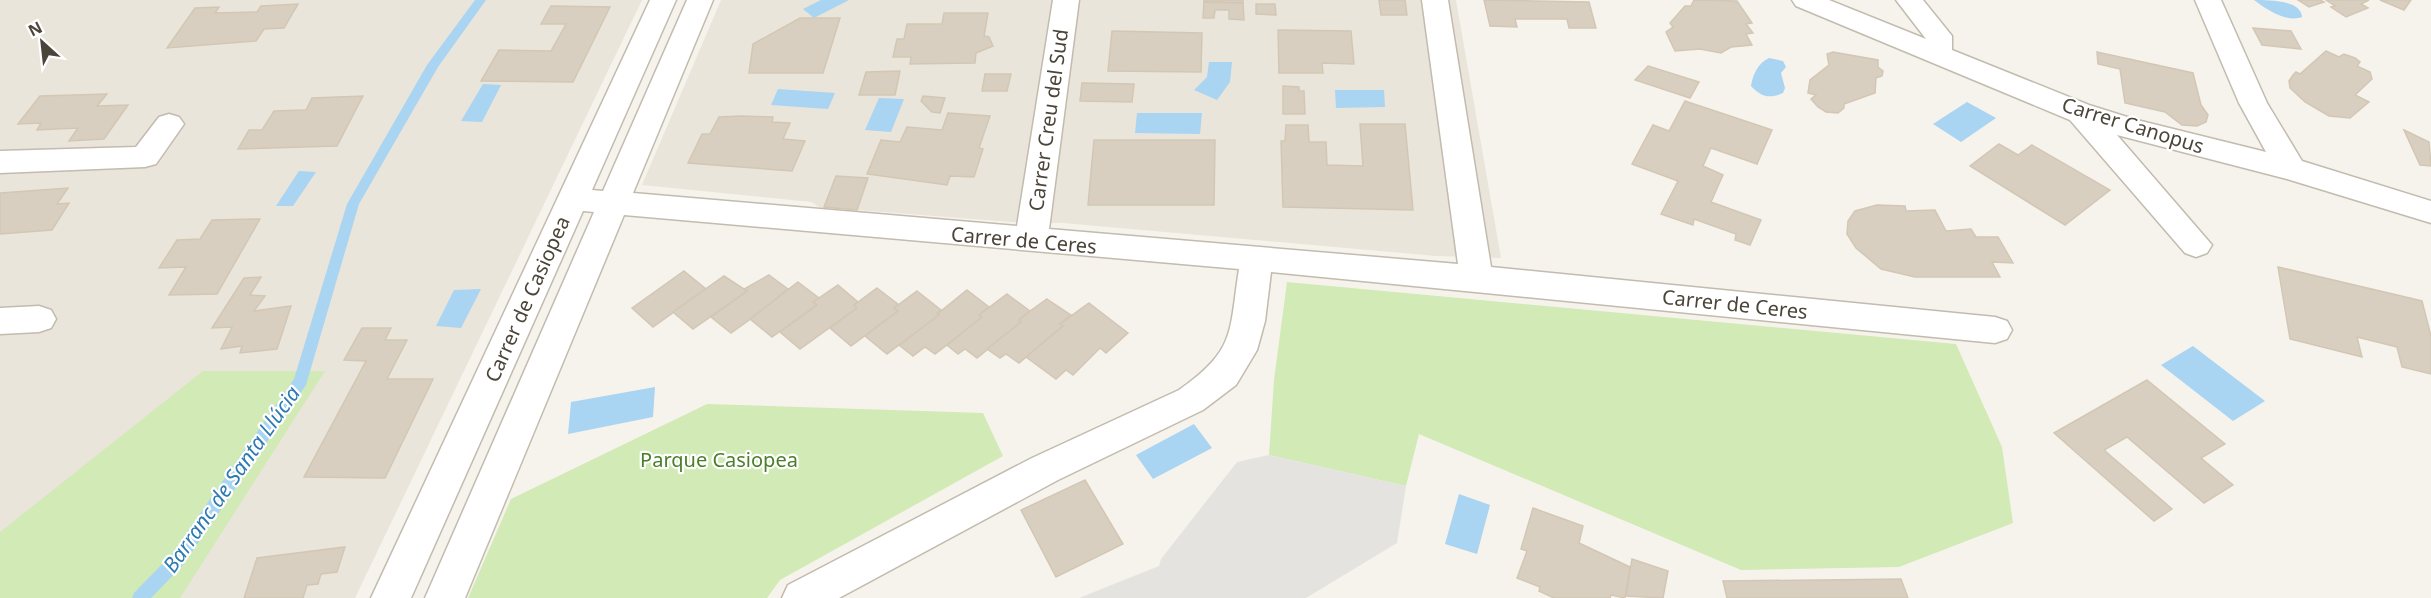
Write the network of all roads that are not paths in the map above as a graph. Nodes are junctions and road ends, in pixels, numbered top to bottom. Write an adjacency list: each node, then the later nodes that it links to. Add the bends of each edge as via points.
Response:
1 (663, 0): 13 (street, Carrer de Casiopea)
2 (700, 0): 14 (street, Carrer de Casiopea)
3 (1066, 0): 16 (street, Carrer Creu del Sud)
4 (1435, 0): 19 (street)
5 (1805, 0): 8 (street, Carrer Canopus)
6 (1908, 0): 8 (street, via 1938,36)
7 (2208, 0): 12 (street, via 2243,83)
8 (1938, 53): 9 (street, Carrer Canopus)
9 (2079, 112): 12 (street, Carrer Canopus); 17 (street)
10 (169, 124): 11 (street, via 144,157)
11 (0, 162)
12 (2290, 169): 15 (street, Carrer Canopus)
13 (572, 199): 14 (street, Carrer de Ceres); 23 (street, Carrer de Casiopea)
14 (612, 203): 16 (street, Carrer de Ceres); 24 (street, Carrer de Casiopea)
15 (2431, 212)
16 (1031, 241): 18 (street, Carrer de Ceres)
17 (2196, 245)
18 (1256, 261): 19 (street, Carrer de Ceres); 25 (street, via 1240,350 1224,375 1205,390 1045,469)
19 (1476, 278): 22 (street, Carrer de Ceres)
20 (39, 319): 21 (street)
21 (0, 321)
22 (1995, 330)
23 (391, 598)
24 (445, 598)
25 (802, 598)

